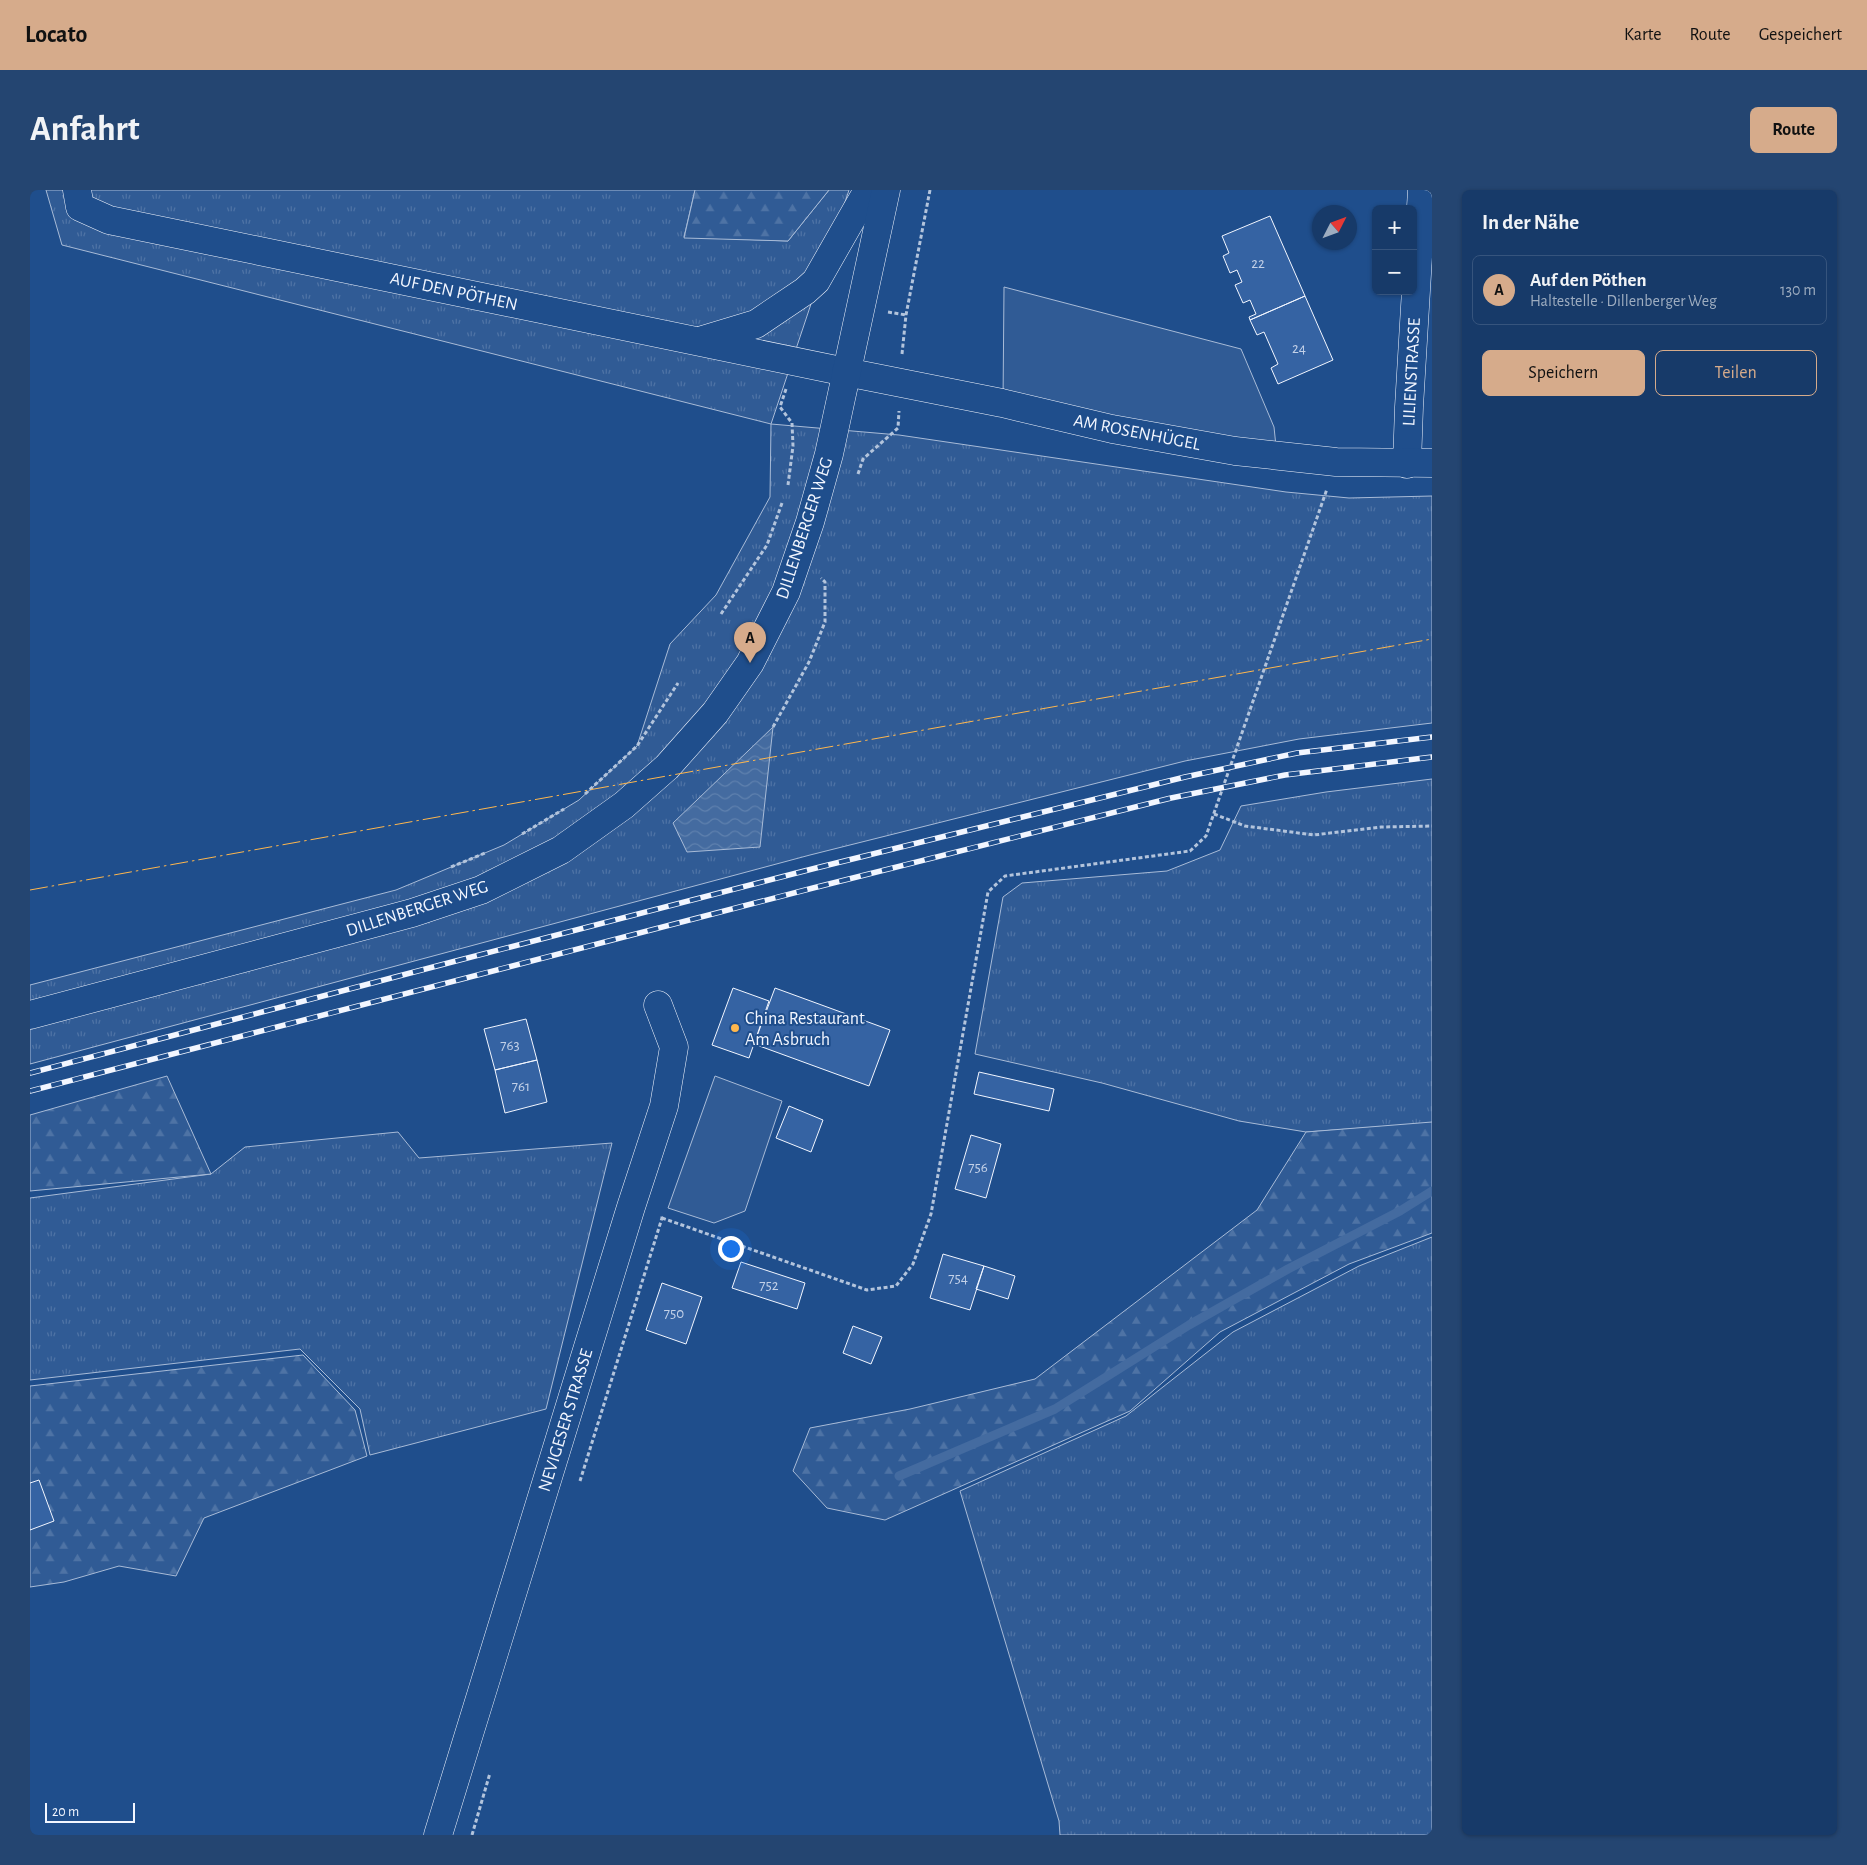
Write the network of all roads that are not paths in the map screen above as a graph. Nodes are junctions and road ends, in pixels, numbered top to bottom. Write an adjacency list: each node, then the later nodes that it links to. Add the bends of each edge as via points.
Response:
1 (77, 190): 5 (street, AUF DEN PÖTHEN, via 80,207 110,220)
2 (868, 190): 5 (street, via 816,281 805,291 756,324)
3 (886, 190): 6 (street, DILLENBERGER WEG)
4 (1422, 190): 7 (street, LILIENSTRASSE, via 1408,408)
5 (699, 341): 6 (street, AUF DEN PÖTHEN)
6 (846, 372): 7 (street, AM ROSENHÜGEL, via 1112,429 1235,450 1336,462); 9 (street, DILLENBERGER WEG, via 829,454 810,522 786,592 750,663 715,713 668,767 624,805 561,850 481,890 412,913)
7 (1420, 464)
8 (658, 1005): 10 (street, NEVIGESER STRASSE, via 674,1047 664,1106)
9 (30, 1015)
10 (438, 1835)

